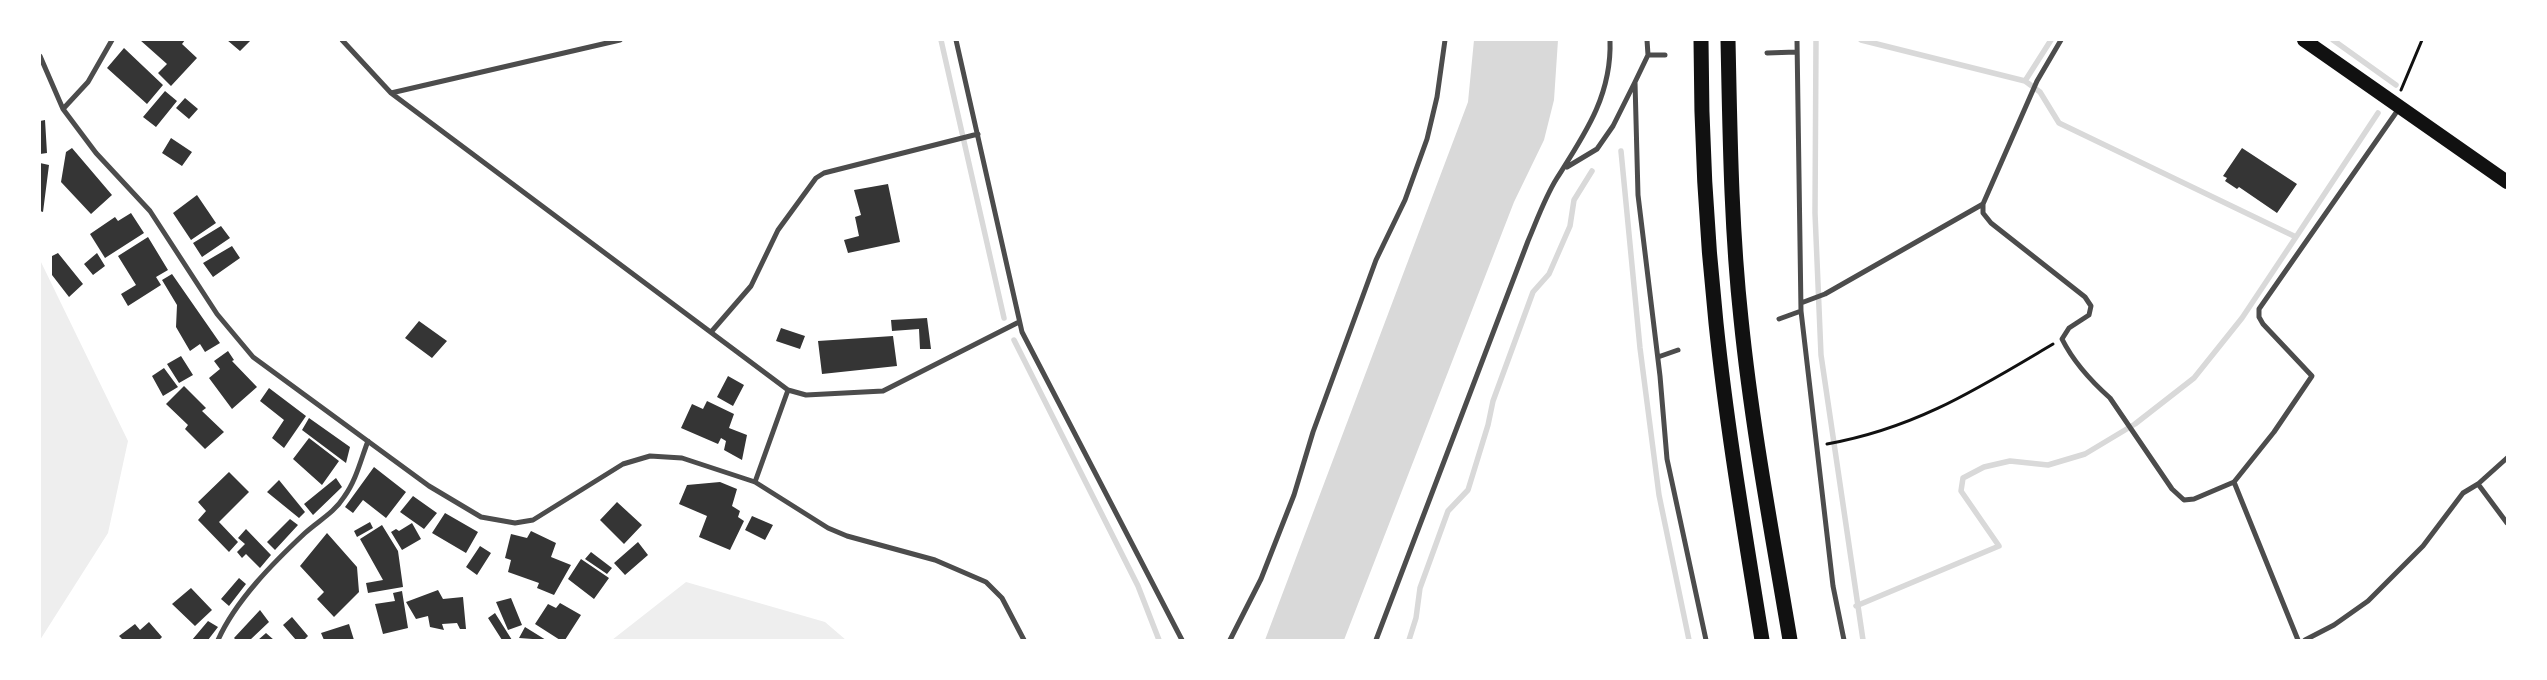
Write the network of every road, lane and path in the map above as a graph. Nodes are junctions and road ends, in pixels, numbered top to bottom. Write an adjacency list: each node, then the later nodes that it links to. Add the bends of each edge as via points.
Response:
1 (112, 40): 22 (street, via 88,82)
2 (342, 40): 20 (street)
3 (620, 40): 20 (street)
4 (956, 40): 23 (street)
5 (1445, 40): 46 (street, via 1428,139 1405,200 1376,260 1261,579)
6 (1610, 40): 24 (street, via 1611,52 1602,96 1590,128)
7 (1647, 40): 16 (street)
8 (1701, 40): 49 (highway, via 1706,200 1716,322 1733,460)
9 (1728, 40): 50 (highway, via 1732,199 1741,319 1759,456)
10 (1797, 40): 14 (street)
11 (2061, 40): 26 (street, via 2037,81)
12 (2304, 40): 21 (highway)
13 (2422, 40): 21 (path)
14 (1796, 52): 15 (street); 27 (street)
15 (1768, 53)
16 (1648, 55): 17 (street); 19 (street)
17 (1665, 55)
18 (40, 56): 22 (street)
19 (1635, 82): 24 (street, via 1613,126 1597,149); 34 (street, via 1638,195)
20 (391, 93): 31 (street)
21 (2397, 105): 25 (highway); 40 (street, via 2259,310 2263,324 2312,376 2274,432)
22 (62, 109): 36 (street, via 150,211 217,314 253,357)
23 (978, 134): 30 (street); 31 (street, via 824,173 816,178 778,230 751,286)
24 (1564, 168): 47 (street, via 1528,241)
25 (2507, 182)
26 (1983, 204): 27 (street, via 1825,294); 32 (street, via 1983,213 1991,224 2085,297 2092,306 2089,315 2069,328)
27 (1801, 303): 28 (street)
28 (1801, 311): 29 (street); 51 (street, via 1832,577)
29 (1779, 319)
30 (1019, 322): 35 (street, via 883,391 806,395); 45 (street)
31 (712, 331): 35 (street)
32 (2062, 339): 37 (path, via 1954,402 1912,421); 40 (street, via 2098,388 2110,398 2172,489 2184,500)
33 (1678, 350): 34 (street)
34 (1658, 357): 48 (street, via 1667,459)
35 (788, 390): 39 (street)
36 (368, 441): 39 (street, via 429,486 481,517 515,523 533,520 607,472 650,456 682,458); 43 (street, via 344,498 333,512 306,532 259,582 234,612)
37 (1828, 444)
38 (2507, 458): 41 (street)
39 (755, 482): 44 (street, via 828,528 935,560 986,582 1002,598)
40 (2234, 482): 52 (street)
41 (2478, 484): 42 (street); 53 (street, via 2463,493 2423,546 2368,601 2334,625)
42 (2507, 524)
43 (218, 640)
44 (1024, 640)
45 (1182, 640)
46 (1230, 640)
47 (1376, 640)
48 (1706, 640)
49 (1762, 640)
50 (1790, 640)
51 (1844, 640)
52 (2298, 640)
53 (2305, 640)

